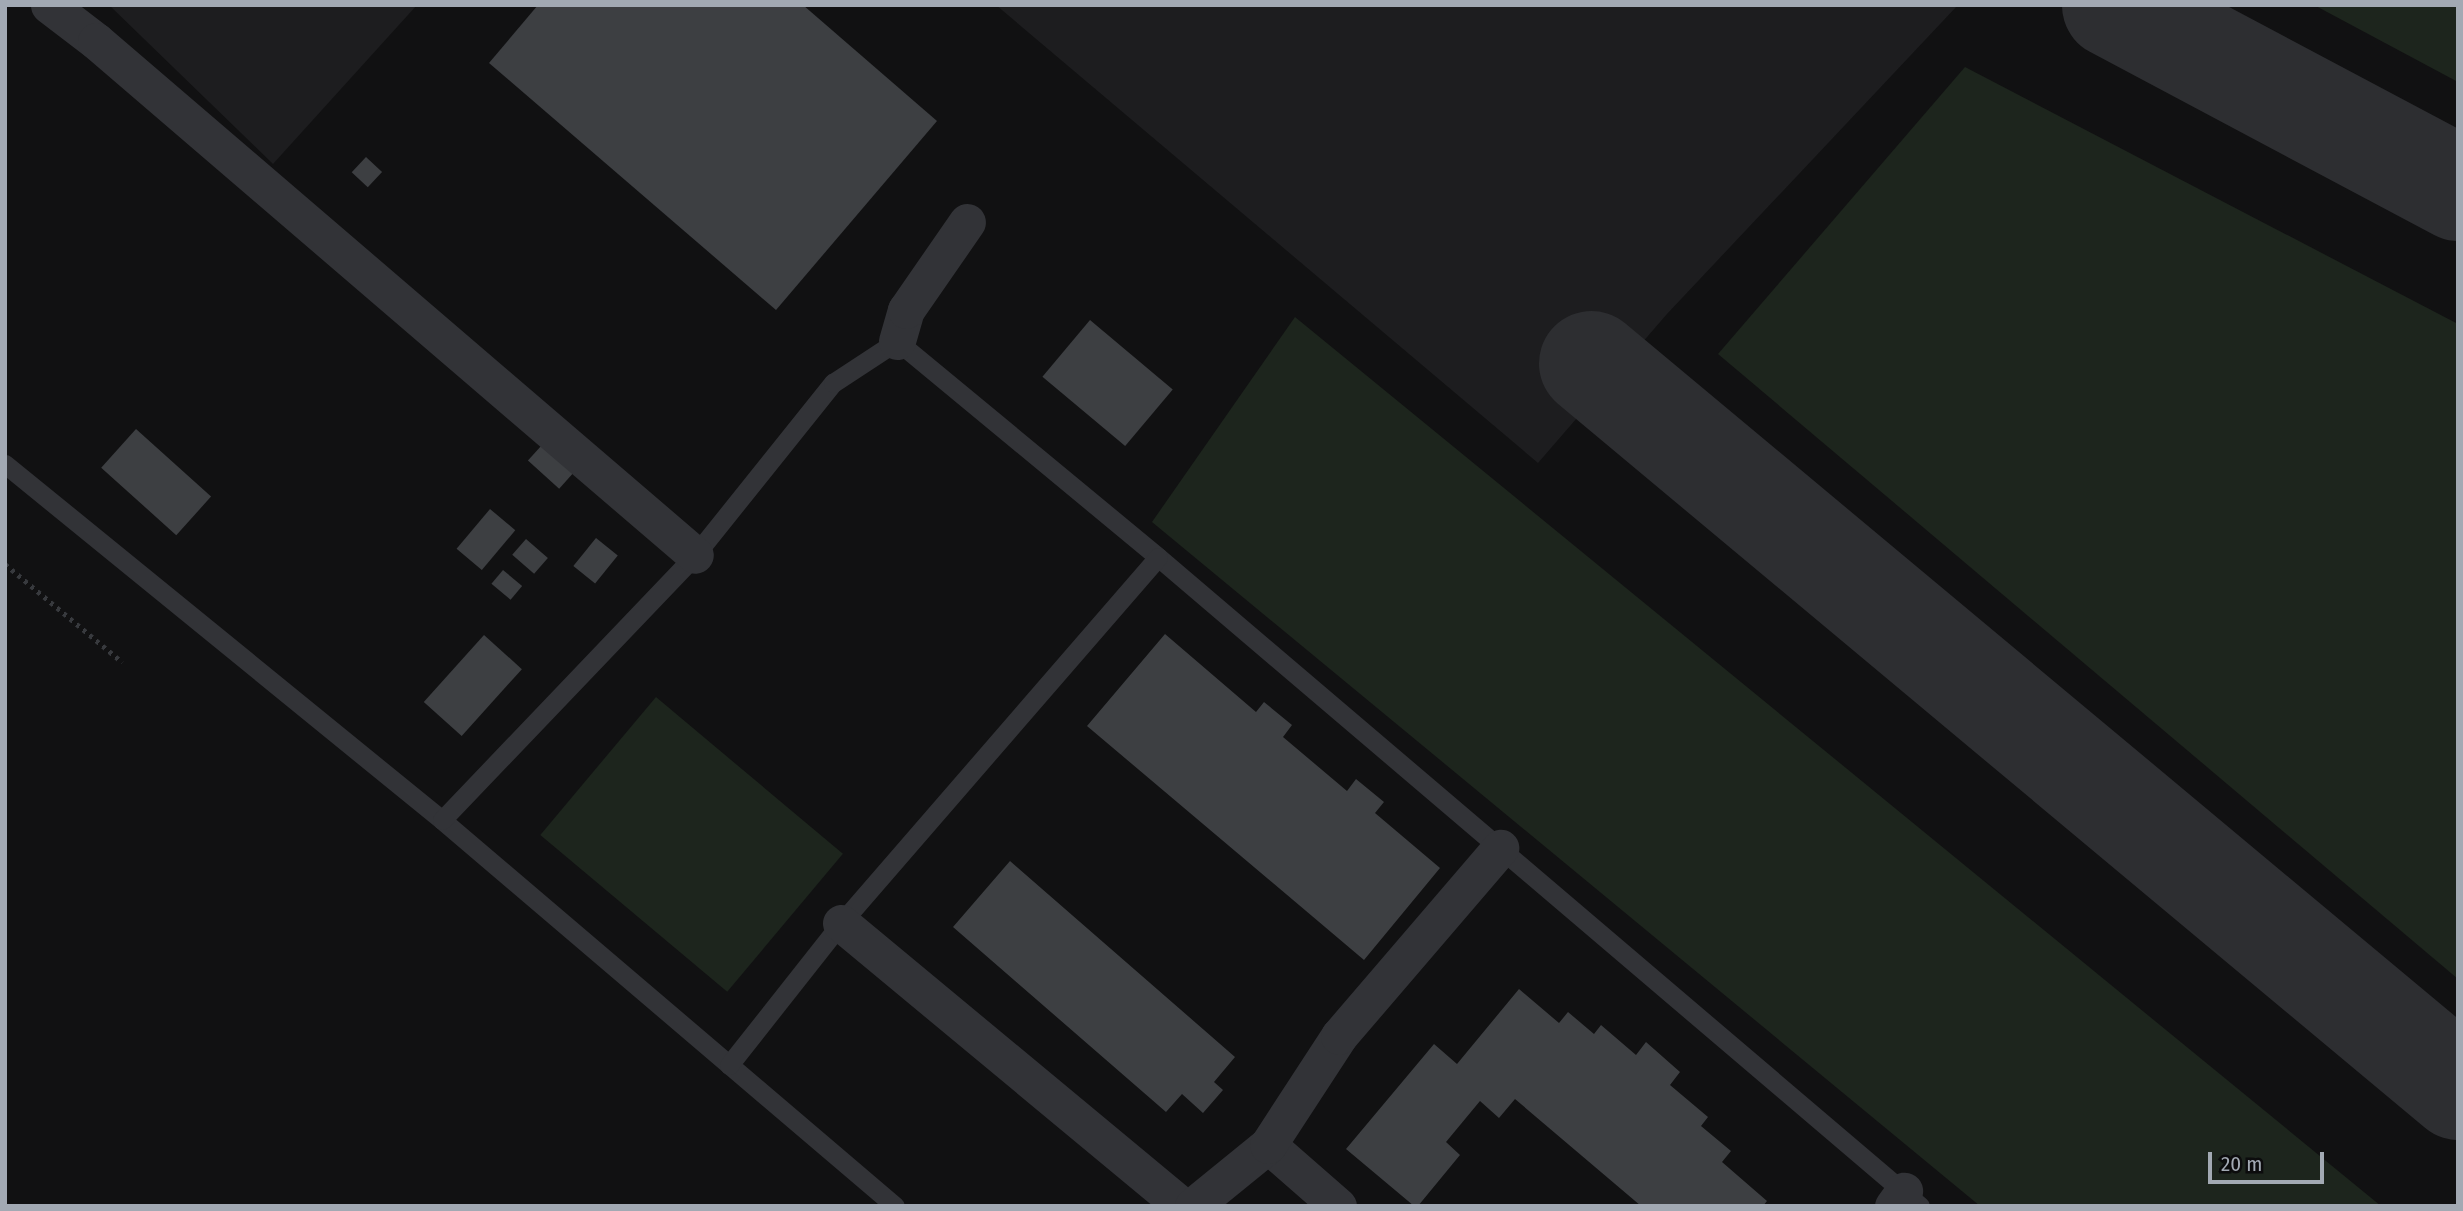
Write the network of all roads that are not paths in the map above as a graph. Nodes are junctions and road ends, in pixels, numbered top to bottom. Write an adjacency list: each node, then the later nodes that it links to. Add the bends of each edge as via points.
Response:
1 (49, 5): 5 (street)
2 (967, 222): 3 (street, via 906,310)
3 (898, 341): 5 (lane, via 833,383); 6 (lane)
4 (5, 464): 7 (lane)
5 (695, 555): 7 (lane)
6 (1158, 557): 8 (lane); 9 (lane)
7 (442, 820): 10 (lane)
8 (1500, 848): 11 (street, via 1339,1036); 12 (lane)
9 (841, 923): 10 (lane); 14 (street)
10 (729, 1065): 13 (lane)
11 (1268, 1145): 15 (street); 16 (street)
12 (1906, 1201)
13 (895, 1206)
14 (1182, 1206)
15 (1193, 1206)
16 (1338, 1206)

